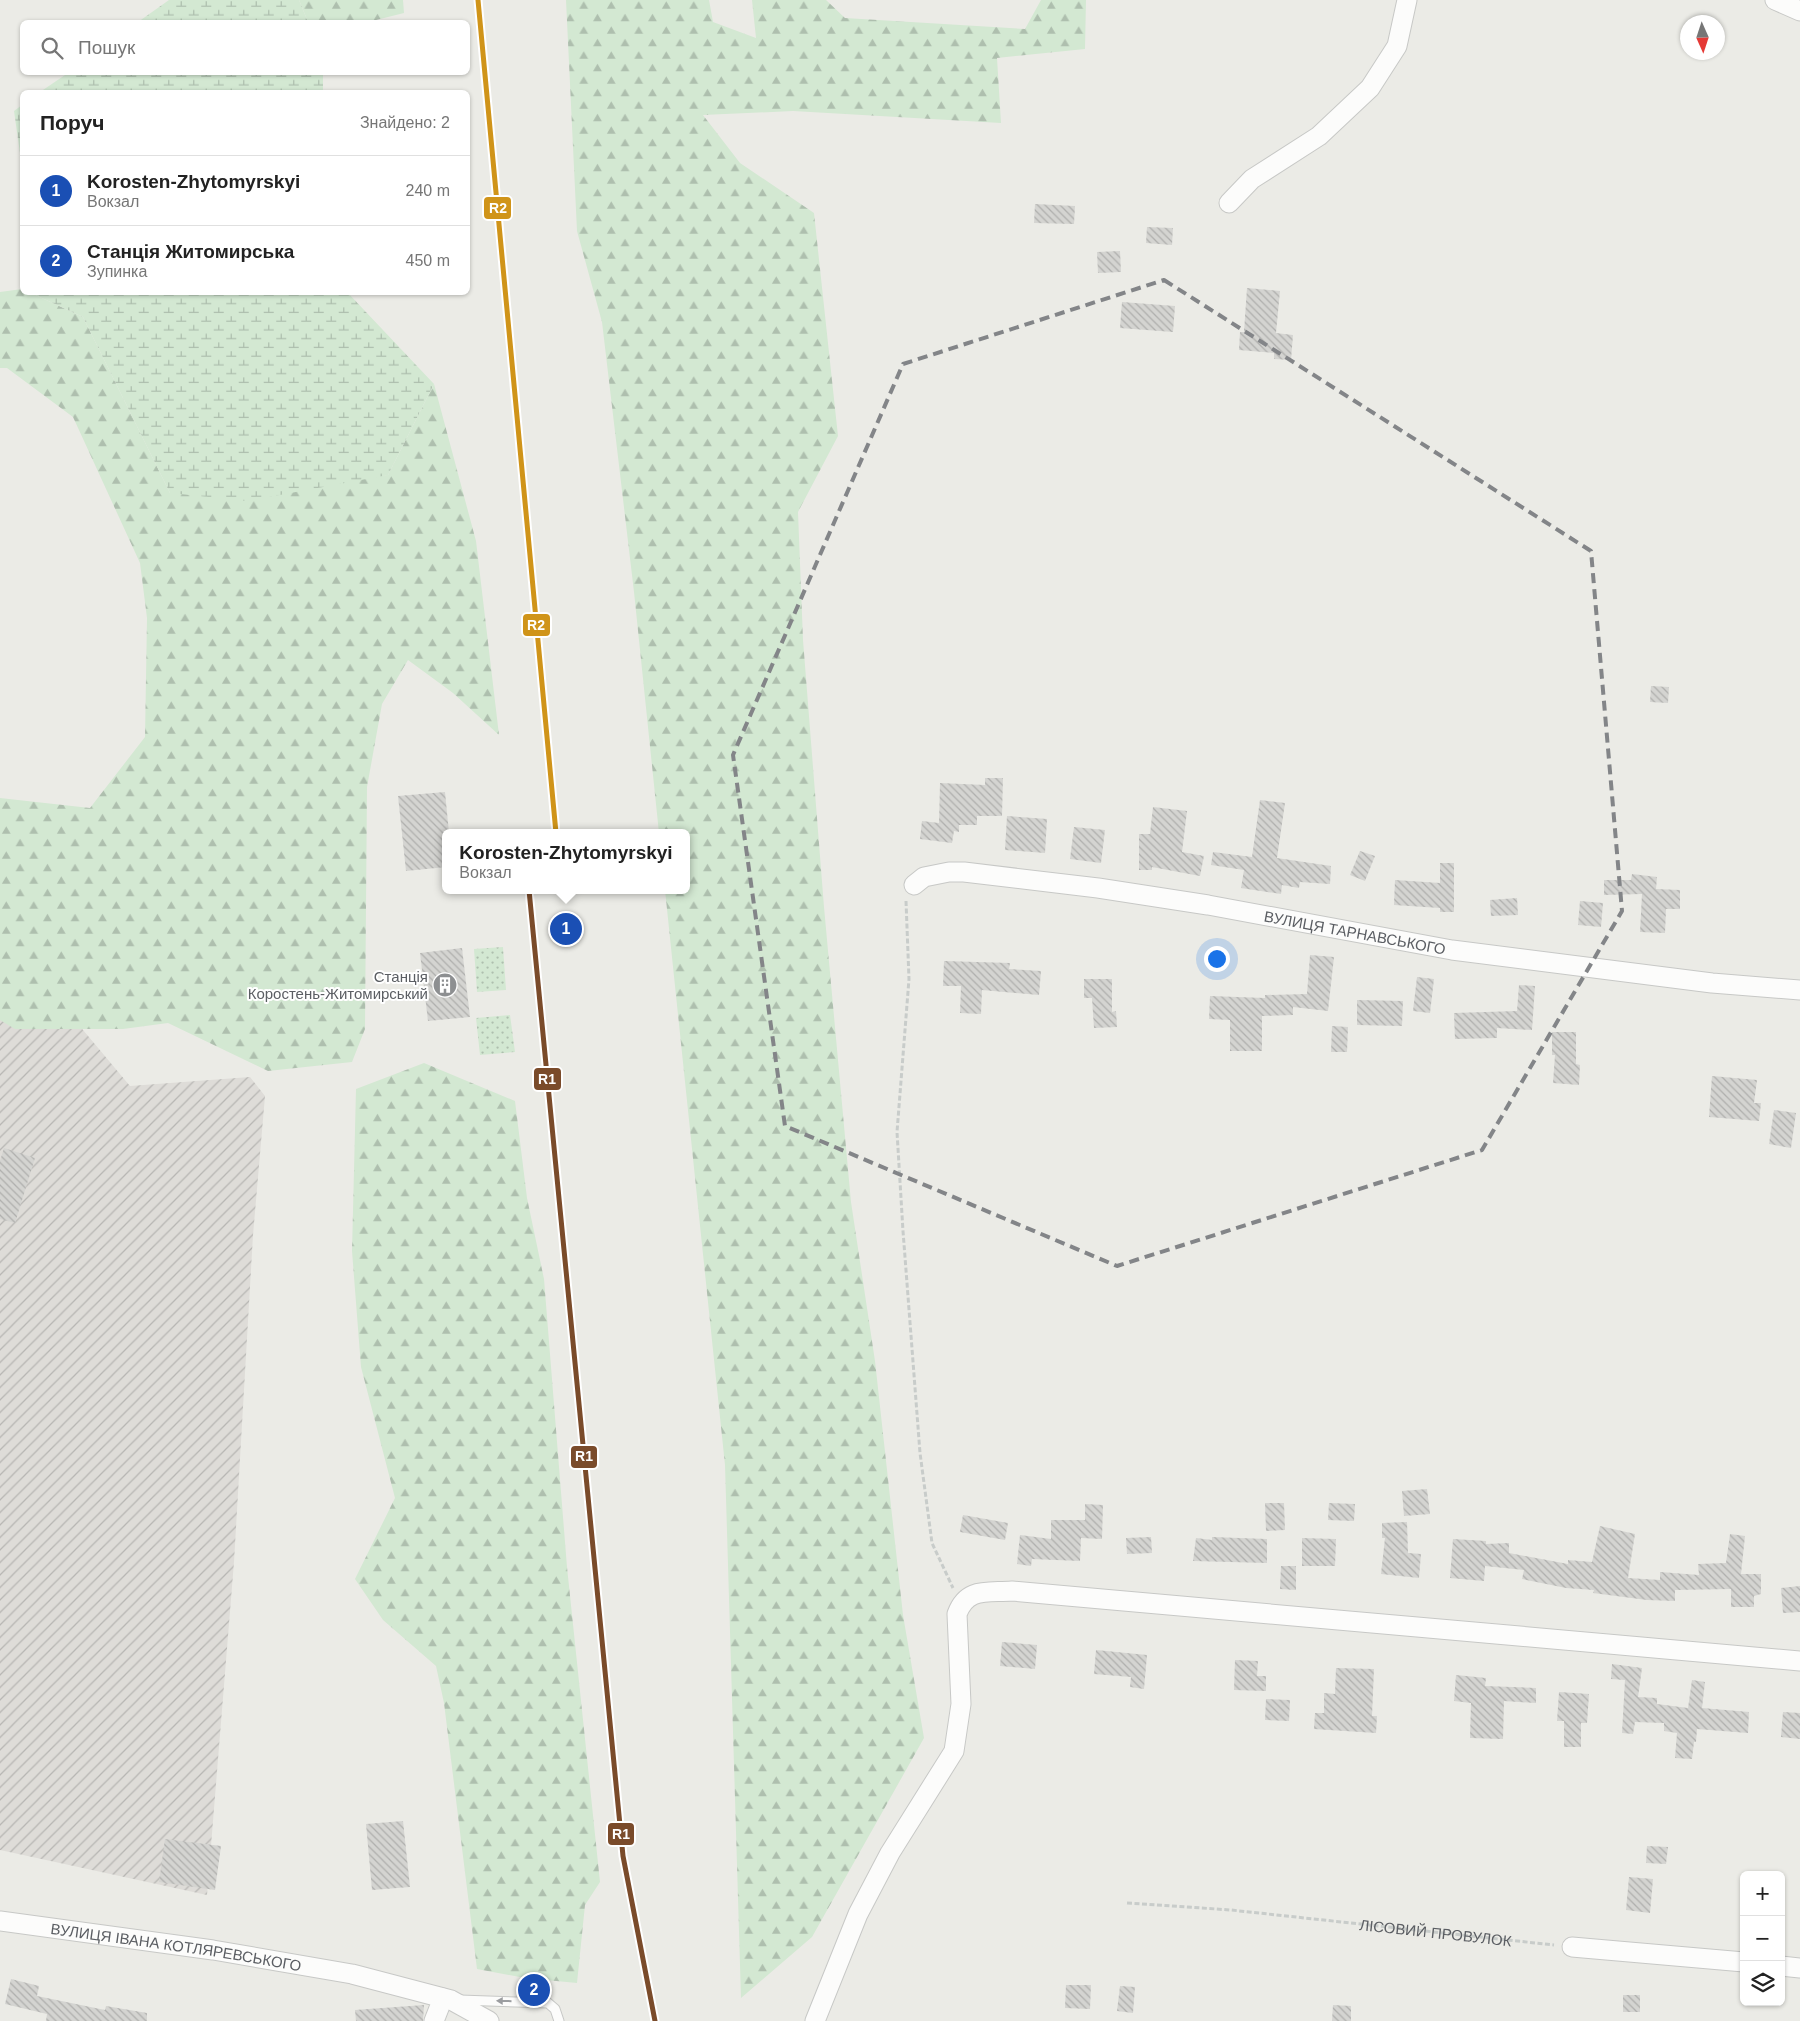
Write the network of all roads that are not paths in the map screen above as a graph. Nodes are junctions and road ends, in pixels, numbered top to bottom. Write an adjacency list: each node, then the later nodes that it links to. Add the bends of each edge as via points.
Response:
1 (1407, 0): 4 (street, via 1397,46 1370,88 1319,136 1252,179)
2 (1775, 0): 3 (street)
3 (1800, 11)
4 (1229, 203)
5 (914, 885): 6 (street, ВУЛИЦЯ ТАРНАВСЬКОГО, via 924,876 964,872 1199,904 1452,950 1712,983)
6 (1800, 990)
7 (1800, 1661): 17 (street, via 1012,1591 971,1594 961,1603 957,1614 961,1704 954,1750 867,1896)
8 (0, 1920): 13 (street, ВУЛИЦЯ ІВАНА КОТЛЯРЕВСЬКОГО, via 213,1950 352,1974)
9 (1572, 1947): 10 (street)
10 (1740, 1962)
11 (1785, 1966): 12 (street)
12 (1800, 1968)
13 (447, 1999): 14 (street); 15 (street, ВУЛИЦЯ ІВАНА КОТЛЯРЕВСЬКОГО); 16 (lane, one-way to 13, via 555,2009 548,2003)
14 (434, 2021)
15 (489, 2021)
16 (559, 2021)
17 (815, 2021)

